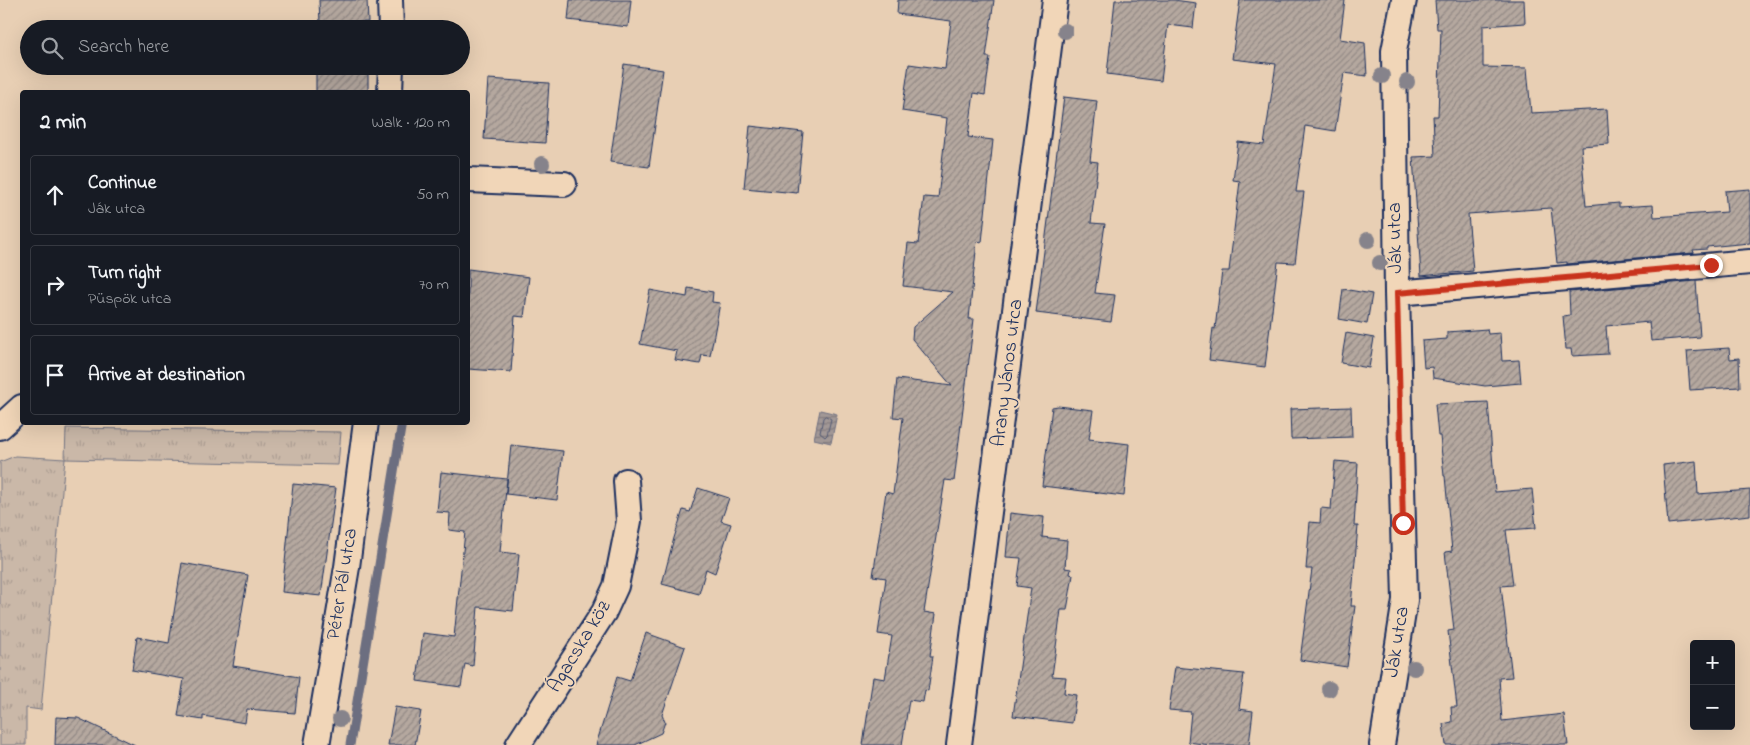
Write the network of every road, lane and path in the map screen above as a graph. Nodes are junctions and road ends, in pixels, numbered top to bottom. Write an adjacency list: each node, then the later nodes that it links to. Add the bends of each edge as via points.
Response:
1 (390, 0): 4 (street)
2 (1055, 0): 17 (street, Arany János utca)
3 (1404, 0): 10 (street, Ják utca, via 1394,51)
4 (391, 20)
5 (391, 75): 6 (street)
6 (390, 90)
7 (470, 180): 8 (street)
8 (564, 184)
9 (1750, 262): 10 (street)
10 (1397, 293): 18 (street, Ják utca, via 1405,600)
11 (20, 409): 13 (street)
12 (366, 425): 15 (street, Péter Pál utca, via 347,567)
13 (0, 427)
14 (626, 481): 16 (street, Ágacska köz, via 629,521 616,586 604,612)
15 (317, 745)
16 (518, 745)
17 (959, 745)
18 (1382, 745)

